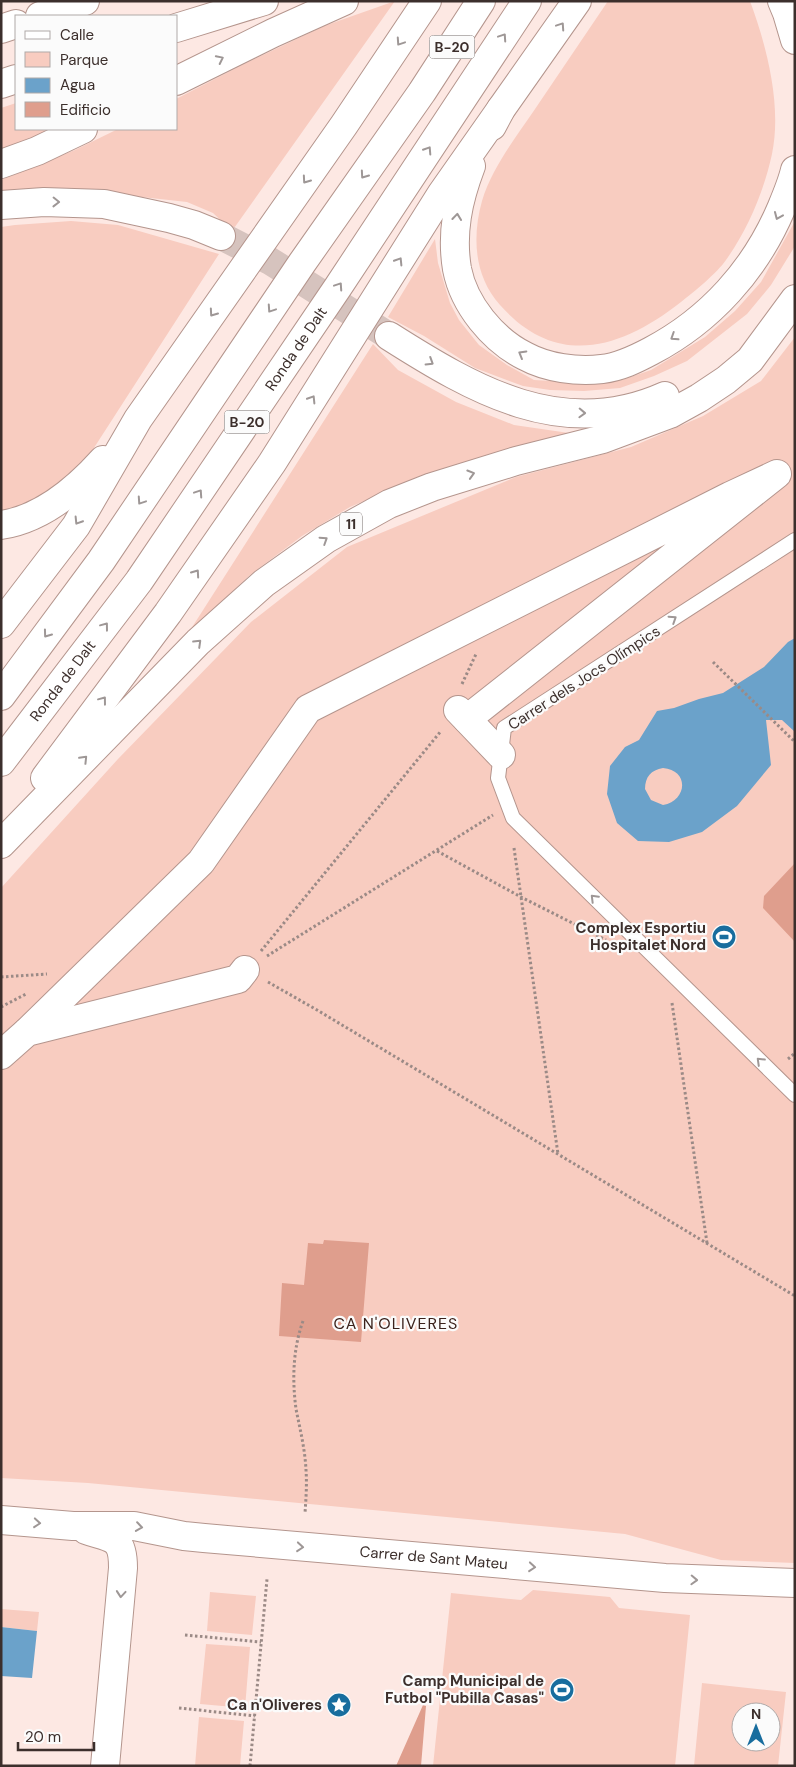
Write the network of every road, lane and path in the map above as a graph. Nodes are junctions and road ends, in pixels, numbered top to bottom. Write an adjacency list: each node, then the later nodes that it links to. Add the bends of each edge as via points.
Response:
1 (84, 1): 10 (main road)
2 (242, 1): 12 (main road)
3 (264, 1): 13 (main road)
4 (344, 1): 17 (main road, one-way to 4)
5 (427, 1): 28 (main road, one-way to 28)
6 (481, 1): 34 (main road, B-20, one-way to 34, via 101,560)
7 (527, 1): 38 (main road, Ronda de Dalt / B-20, one-way to 7, via 139,581)
8 (577, 1): 19 (main road, one-way to 8)
9 (782, 1): 15 (main road)
10 (43, 15)
11 (15, 24): 14 (main road)
12 (178, 26)
13 (178, 26)
14 (1, 29)
15 (795, 40)
16 (15, 79): 18 (main road)
17 (178, 80)
18 (1, 84)
19 (501, 109): 22 (main road, one-way to 19, via 775,222 754,260 728,293 695,322 658,347 619,366 583,370 546,364 525,356 489,328 466,295 458,271 454,241 460,196 474,160); 40 (main road, one-way to 19, via 168,613 266,470 442,193)
20 (81, 130): 21 (main road)
21 (1, 164)
22 (795, 170)
23 (3, 205): 24 (main road, one-way to 24, via 44,202 104,204 169,218)
24 (221, 236)
25 (795, 299): 26 (main road)
26 (773, 327): 27 (main road, one-way to 26, via 462,381 510,402 562,413 590,414 632,408 675,392 731,359); 41 (main road, 11, one-way to 26, via 198,642 264,583 326,538 389,504 432,487 602,438 670,414 713,389 750,360)
27 (389, 336)
28 (138, 419): 29 (main road, via 70,493 47,508 14,523); 32 (main road, one-way to 32, via 76,526)
29 (1, 525)
30 (795, 540): 37 (lane, Carrer dels Jocs Olímpics, one-way to 30, via 504,728)
31 (484, 620): 35 (path, via 488,630 452,705); 35 (main road, via 778,474); 51 (main road, via 308,709 201,862)
32 (1, 624)
33 (713, 662): 36 (path)
34 (1, 696)
35 (463, 714): 37 (main road); 45 (path)
36 (794, 741)
37 (501, 756): 39 (lane, Carrer dels Jocs Olímpics, via 498,778)
38 (1, 762)
39 (508, 806): 42 (path); 43 (path); 46 (lane, Carrer dels Jocs Olímpics, one-way to 39, via 513,818)
40 (1, 838)
41 (1, 844)
42 (437, 850): 43 (path); 45 (path)
43 (521, 897): 44 (path); 54 (path)
44 (607, 940)
45 (245, 970): 51 (main road, via 238,979); 54 (path)
46 (667, 970): 53 (lane, Carrer dels Jocs Olímpics, one-way to 46); 55 (path)
47 (55, 974): 48 (path)
48 (1, 977)
49 (33, 990): 50 (path)
50 (1, 1007)
51 (27, 1032): 52 (main road)
52 (1, 1055)
53 (795, 1095)
54 (558, 1154): 55 (path)
55 (707, 1243): 56 (path)
56 (795, 1296)
57 (303, 1321): 58 (path, via 296,1341 294,1371 306,1470)
58 (305, 1513)
59 (1, 1520): 60 (main road, Carrer de Sant Mateu, one-way to 60)
60 (73, 1526): 62 (main road, Carrer de Sant Mateu, one-way to 62, via 134,1526 214,1539 665,1578); 67 (main road, Carrer de Sant Mateu, one-way to 67, via 112,1538 123,1552)
61 (267, 1579): 64 (path)
62 (795, 1583)
63 (185, 1635): 64 (path)
64 (261, 1642): 66 (path)
65 (179, 1708): 66 (path)
66 (255, 1716): 68 (path)
67 (105, 1766)
68 (250, 1766)

